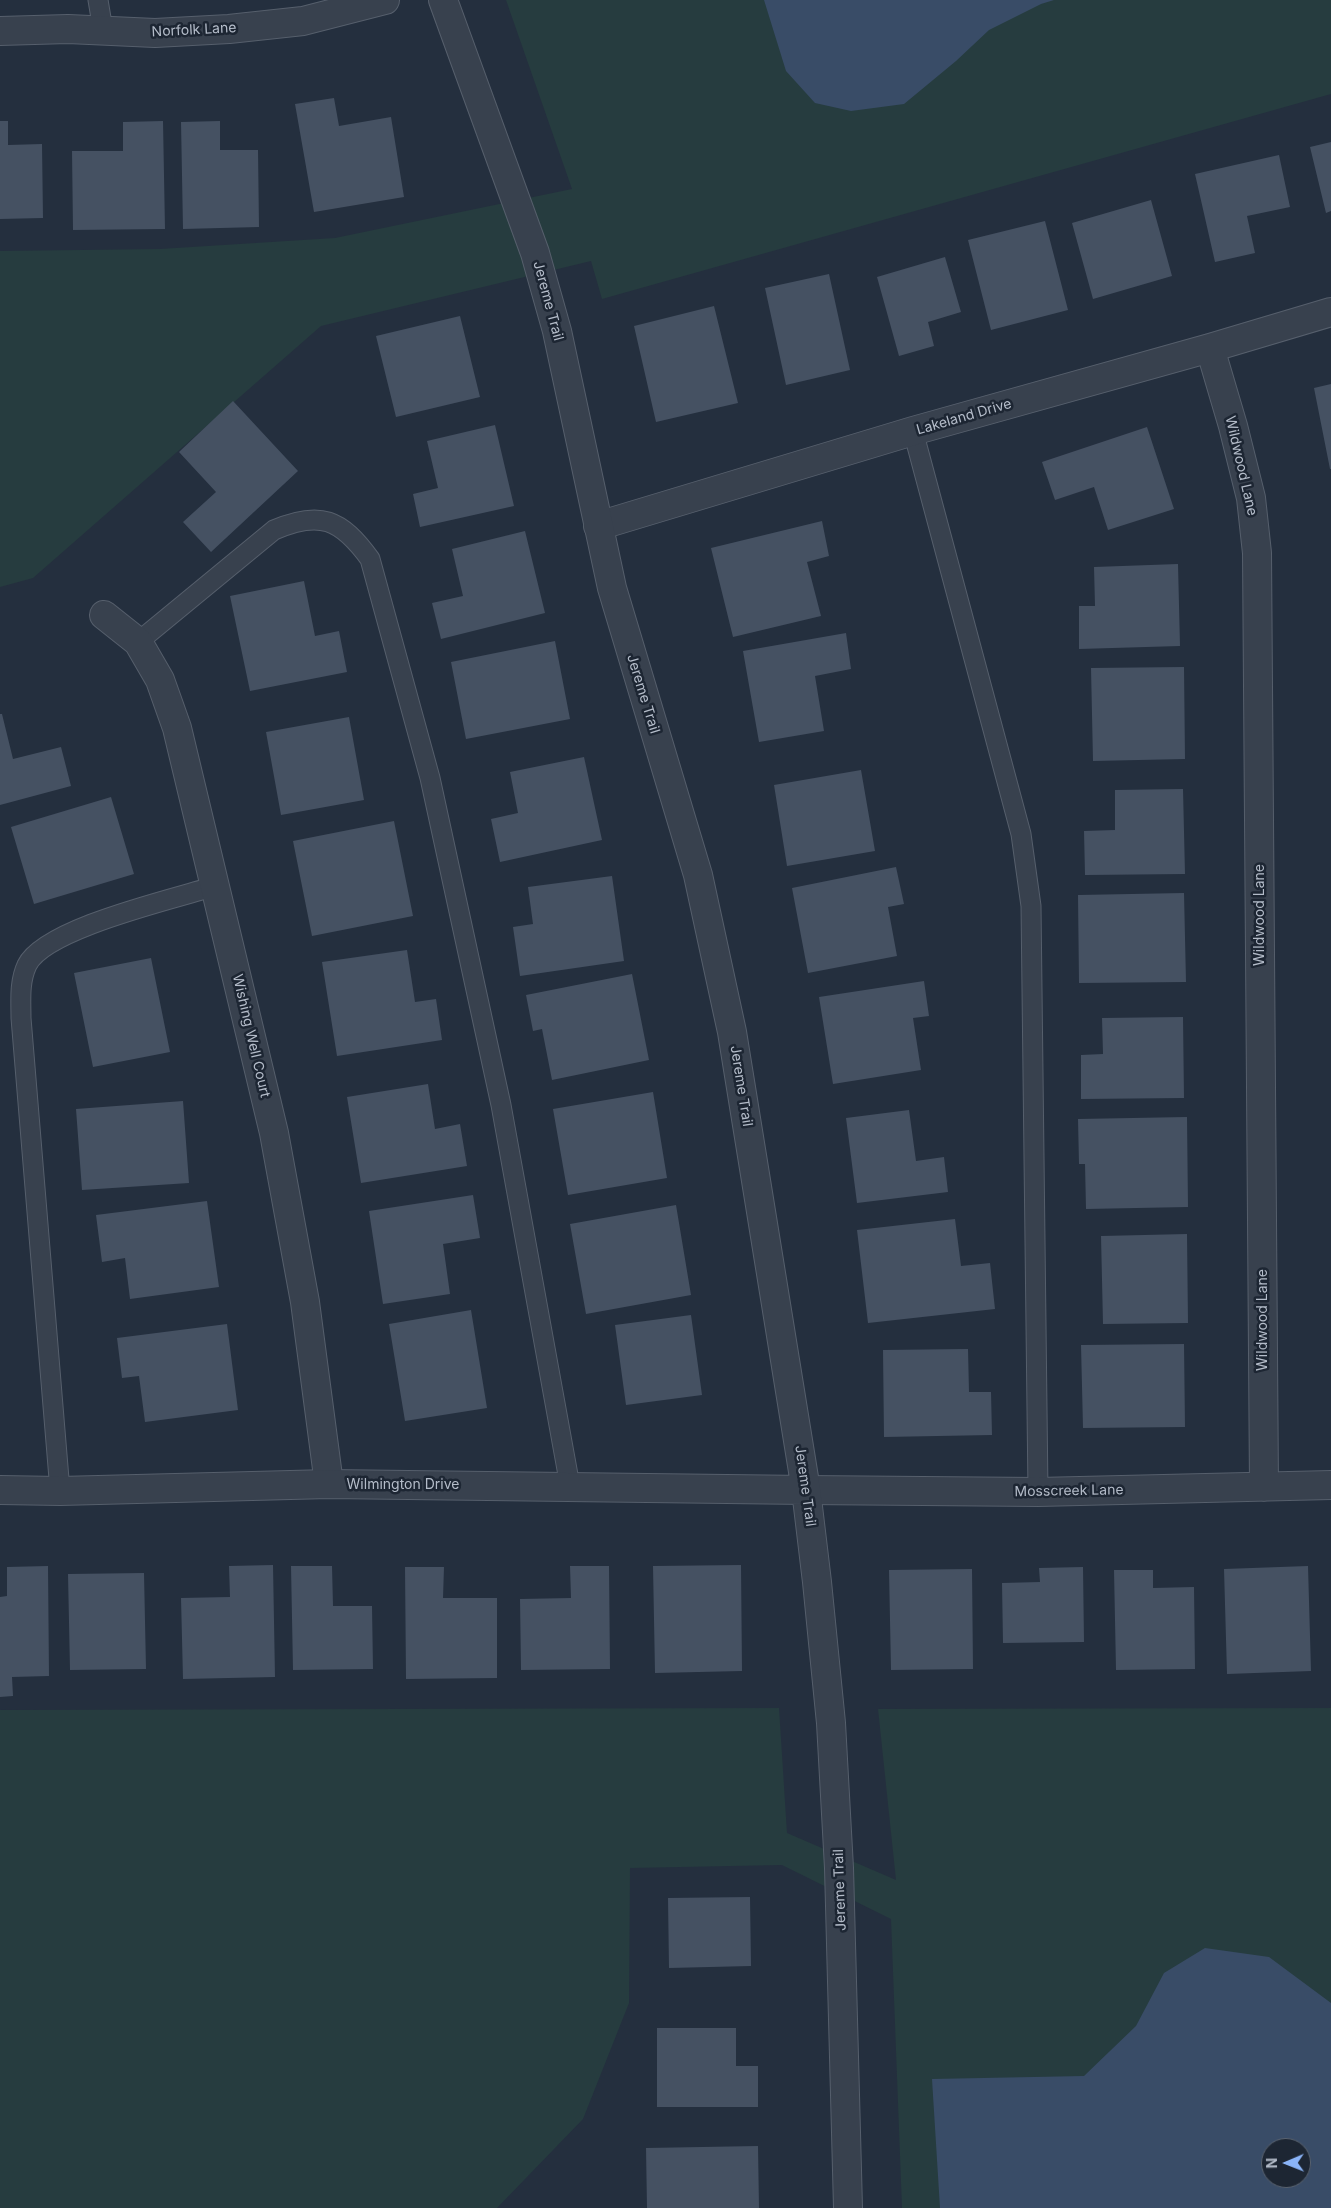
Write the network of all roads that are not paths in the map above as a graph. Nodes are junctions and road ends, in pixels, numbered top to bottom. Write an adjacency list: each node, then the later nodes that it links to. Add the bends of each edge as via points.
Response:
1 (98, 0): 4 (lane)
2 (385, 0): 4 (street, Norfolk Lane, via 303,21 229,29 155,33)
3 (443, 0): 9 (street, Jereme Trail, via 535,253 557,331)
4 (103, 30): 5 (street, Norfolk Lane)
5 (0, 31)
6 (1331, 312): 7 (street, Lakeland Drive)
7 (1210, 348): 8 (street, Lakeland Drive); 16 (street, Wildwood Lane, via 1251,498 1257,553)
8 (913, 431): 9 (street, Lakeland Drive); 20 (lane, via 1021,834 1031,906)
9 (598, 526): 18 (street, Jereme Trail, via 612,588 698,875 728,1014)
10 (104, 615): 11 (street, Wishing Well Court)
11 (138, 642): 12 (street, Wishing Well Court, via 160,680 177,728); 15 (lane, via 274,530 288,524 308,520 342,527 370,559 430,778 501,1105)
12 (215, 886): 13 (street, Wishing Well Court, via 274,1133 305,1302); 19 (lane, via 76,929 43,947 27,964 21,988 21,1018)
13 (329, 1484): 15 (street, Wilmington Drive); 19 (street, Wilmington Drive)
14 (1331, 1485): 16 (street, Mosscreek Lane)
15 (570, 1486): 18 (street, Wilmington Drive)
16 (1264, 1487): 20 (street, Mosscreek Lane)
17 (0, 1490): 19 (street, Wilmington Drive)
18 (806, 1490): 20 (street, Mosscreek Lane); 21 (street, Jereme Trail, via 834,1781 842,1945)
19 (60, 1491)
20 (1038, 1492)
21 (848, 2208)

